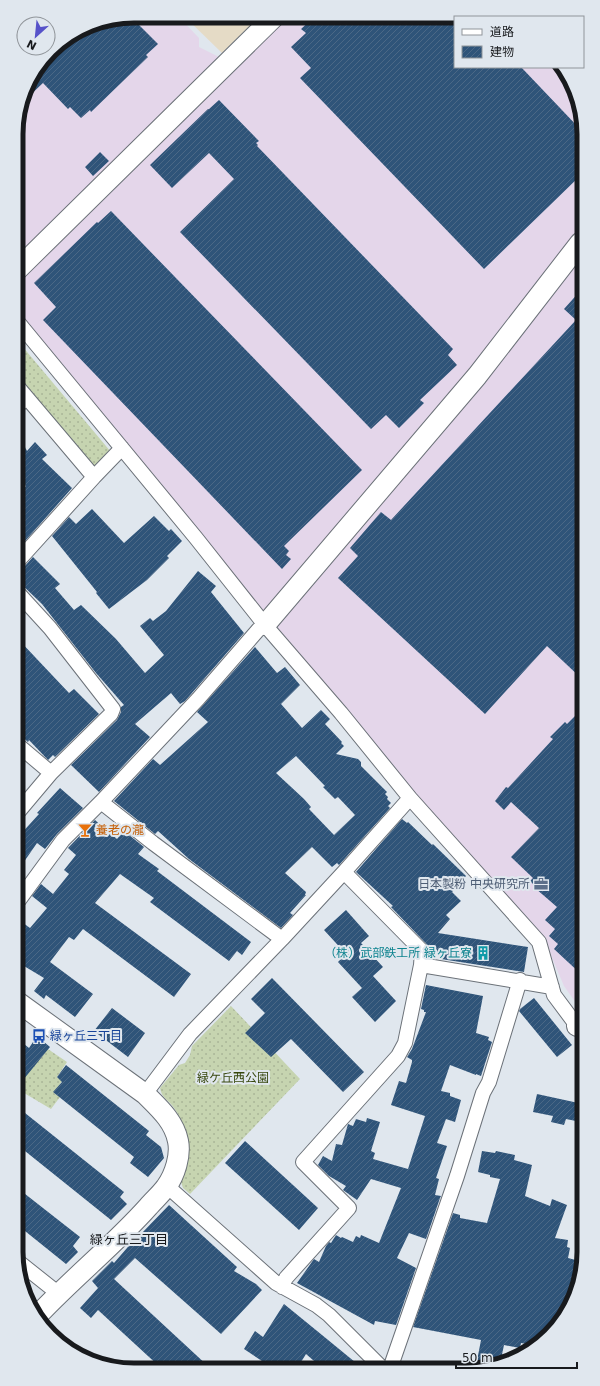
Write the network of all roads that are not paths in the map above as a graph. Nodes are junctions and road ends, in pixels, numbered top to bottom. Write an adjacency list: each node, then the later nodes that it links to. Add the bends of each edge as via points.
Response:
1 (268, 23): 3 (street)
2 (577, 247): 10 (street, via 476,376)
3 (23, 264)
4 (23, 328): 6 (street)
5 (23, 403): 7 (street)
6 (122, 448): 7 (street); 10 (street)
7 (94, 477): 8 (street)
8 (23, 555)
9 (23, 598): 12 (street, via 50,628 113,709 111,714)
10 (266, 625): 13 (street); 14 (street, via 258,630 198,699)
11 (23, 750): 12 (street)
12 (51, 773): 15 (street)
13 (410, 798): 16 (street); 21 (street, via 539,942)
14 (101, 802): 17 (street, via 63,840); 18 (street)
15 (23, 805)
16 (344, 872): 18 (street); 19 (street, via 422,951)
17 (23, 895)
18 (282, 939): 24 (street, via 190,1034)
19 (421, 965): 20 (street); 27 (street, via 405,1042 398,1056 303,1162 349,1208 286,1278)
20 (520, 980): 21 (street); 31 (street, via 489,1082 483,1093)
21 (552, 986): 23 (street, via 554,995)
22 (23, 1006): 24 (street)
23 (577, 1021)
24 (145, 1094): 25 (street, via 174,1127 178,1141 179,1155 175,1171)
25 (167, 1186): 27 (street); 28 (street, via 139,1217)
26 (24, 1266): 28 (street)
27 (282, 1287): 30 (street, via 329,1315)
28 (59, 1294): 29 (street)
29 (41, 1313)
30 (377, 1363)
31 (392, 1363)

